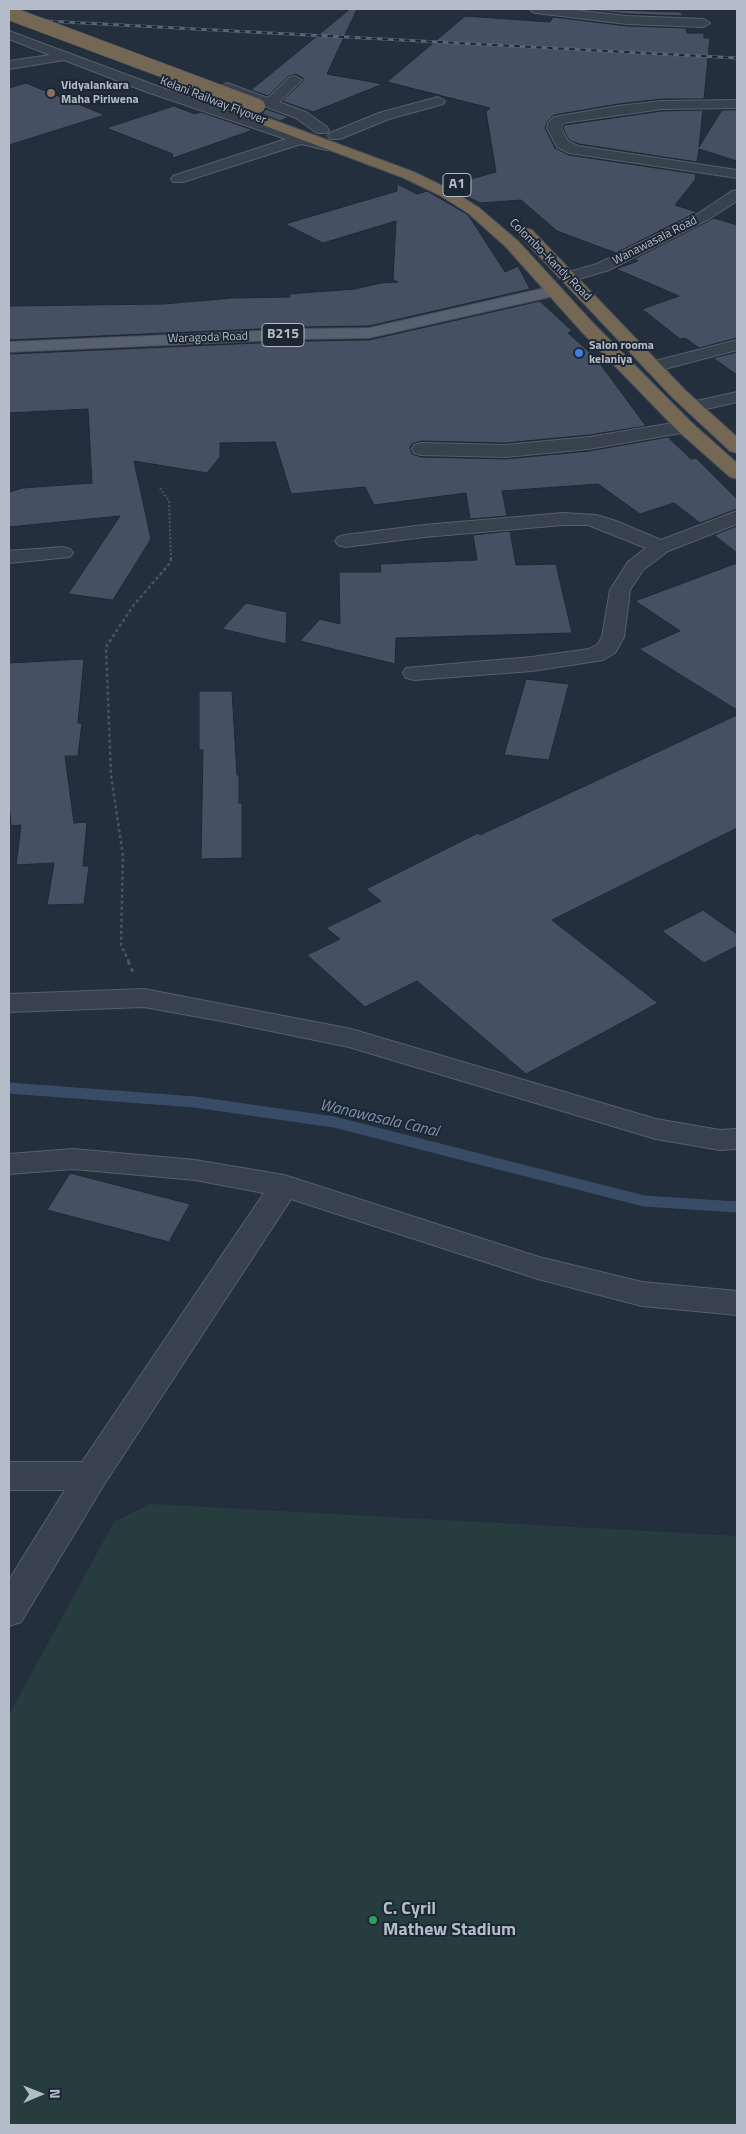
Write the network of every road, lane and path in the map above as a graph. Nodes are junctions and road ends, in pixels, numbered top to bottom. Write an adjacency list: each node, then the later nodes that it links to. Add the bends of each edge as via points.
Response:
1 (12, 9): 6 (street)
2 (536, 9): 4 (street, via 627,20)
3 (9, 13): 14 (highway, Kelani Railway Flyover / A1, bridge)
4 (704, 23)
5 (9, 24): 15 (highway, Kelani Railway Flyover / A1, via 241,112)
6 (82, 34): 8 (street); 14 (street)
7 (9, 35): 8 (street)
8 (40, 47): 9 (street)
9 (66, 57): 10 (street); 16 (street)
10 (9, 65)
11 (295, 80): 14 (street)
12 (438, 101): 15 (street, via 384,116)
13 (737, 104): 17 (street, via 680,104 625,109 559,120 554,128 562,144 574,150)
14 (264, 105): 15 (highway, Kelani Railway Flyover / A1)
15 (330, 138): 16 (street); 20 (highway, A1, via 440,176); 23 (highway, Colombo-Kandy Road / A1, via 458,200 507,239)
16 (300, 139): 18 (street)
17 (737, 174)
18 (178, 179)
19 (737, 194): 22 (street, Wanawasala Road, via 670,234 603,267)
20 (486, 201)
21 (514, 222): 22 (highway, Colombo-Kandy Road)
22 (568, 278): 23 (highway); 26 (highway, Colombo-Kandy Road)
23 (553, 291): 25 (main road, Waragoda Road / B215, via 369,333); 29 (highway, Colombo-Kandy Road / A1)
24 (737, 344): 26 (street)
25 (9, 347)
26 (653, 367): 28 (highway, Colombo-Kandy Road)
27 (737, 397): 28 (street)
28 (693, 407): 30 (highway, Colombo-Kandy Road)
29 (685, 427): 31 (street, via 589,443 505,451); 32 (highway, Colombo-Kandy Road / A1)
30 (737, 448)
31 (422, 450)
32 (737, 473)
33 (160, 488): 40 (path, via 169,501 171,562 132,606 106,647 111,775 123,856 121,944)
34 (737, 517): 36 (street)
35 (345, 541): 36 (street, via 424,531 589,519)
36 (661, 546): 39 (street, via 635,566 620,590 613,637 607,648 595,656)
37 (62, 553): 38 (street)
38 (9, 557)
39 (414, 673)
40 (144, 998): 41 (street); 42 (street, via 351,1038 656,1129 720,1140)
41 (9, 1003)
42 (737, 1139)
43 (9, 1164): 44 (street, via 72,1159 195,1170)
44 (284, 1186): 45 (street, via 538,1268 632,1292); 47 (street)
45 (737, 1303)
46 (9, 1476): 47 (street)
47 (91, 1476): 48 (street)
48 (9, 1611)

